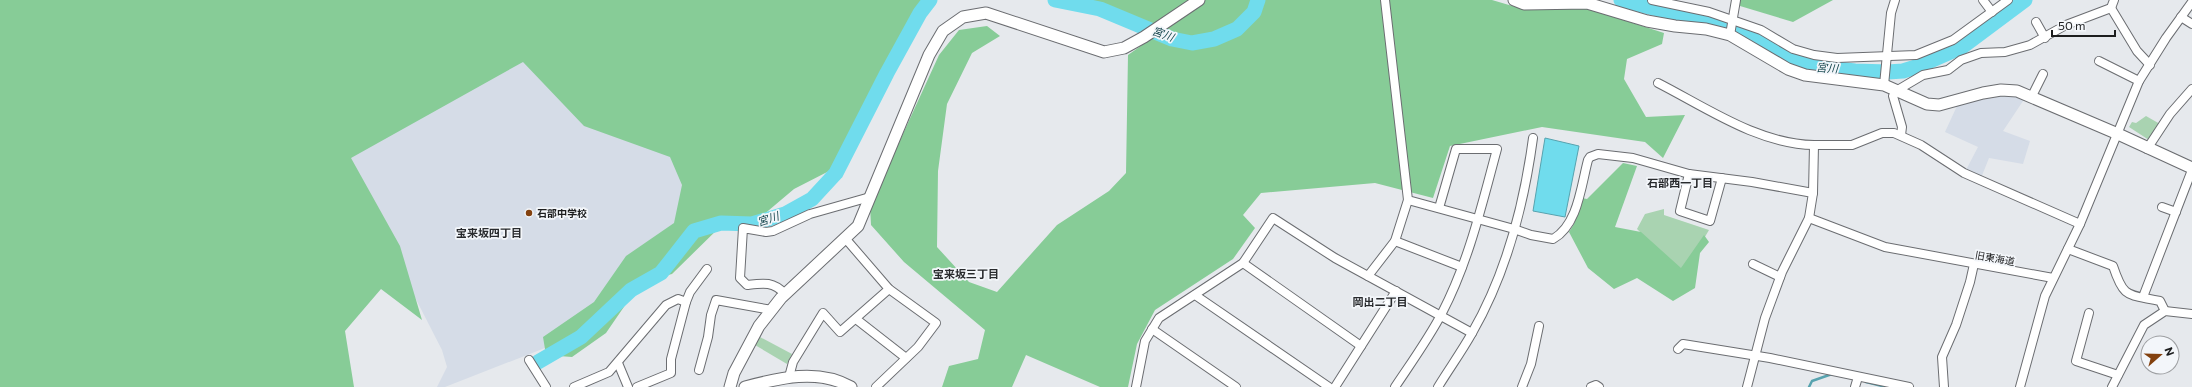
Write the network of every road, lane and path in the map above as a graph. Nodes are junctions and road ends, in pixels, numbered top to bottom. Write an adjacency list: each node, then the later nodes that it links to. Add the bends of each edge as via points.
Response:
1 (1199, 0): 39 (street, via 1124,48 1104,52 986,13 963,17 943,31 929,55)
2 (1385, 0): 40 (street)
3 (1514, 0): 18 (street, via 1524,4 1587,4 1647,21)
4 (1652, 0): 15 (street, via 1709,12)
5 (1736, 0): 15 (street)
6 (1895, 0): 20 (street, via 1891,13)
7 (1983, 0): 13 (street)
8 (1999, 0): 13 (street)
9 (2008, 0): 13 (street)
10 (2114, 0): 12 (street)
11 (2192, 2): 14 (street)
12 (2111, 8): 19 (street, via 2066,25); 22 (street, via 2137,51)
13 (1991, 10): 20 (street, via 1953,40 1916,55)
14 (2181, 17): 17 (street); 22 (street)
15 (1733, 20): 18 (street); 20 (street, via 1761,30 1793,49 1814,55)
16 (2036, 22): 19 (street)
17 (2192, 24)
18 (1730, 35): 24 (street, via 1788,69 1805,75)
19 (2045, 38): 28 (street, via 2005,52 1981,53 1960,60 1948,70 1923,75)
20 (1888, 59): 24 (street)
21 (2099, 61): 25 (street)
22 (2150, 65): 25 (street)
23 (2043, 74): 29 (street)
24 (1884, 81): 28 (street)
25 (2139, 81): 30 (street)
26 (1658, 83): 33 (street, via 1752,132 1793,145)
27 (2192, 89): 34 (street, via 2170,114)
28 (1896, 91): 29 (street, via 1927,104 1939,105 2001,90 2017,91); 31 (street, via 1893,96 1902,127)
29 (2032, 96): 30 (street)
30 (2118, 134): 34 (street); 46 (street)
31 (1901, 135): 33 (street, via 1894,132 1882,133 1852,145); 46 (street, via 1964,173)
32 (1533, 138): 47 (street, via 1527,179)
33 (1814, 145): 38 (street)
34 (2147, 149): 35 (street)
35 (2192, 169): 43 (street)
36 (1689, 174): 37 (street); 37 (street, via 1680,211 1710,221); 47 (street, via 1634,158 1594,155 1588,160 1572,218 1559,236 1553,239 1542,238)
37 (1722, 178): 38 (street)
38 (1813, 193): 44 (street)
39 (870, 198): 48 (street, via 858,226); 61 (street, via 810,214 773,231 743,228 740,278 747,285 766,282)
40 (1408, 200): 42 (street); 49 (street)
41 (2162, 207): 43 (street)
42 (1439, 208): 45 (street); 45 (street, via 1456,149 1497,149)
43 (2176, 212): 63 (street)
44 (1809, 218): 53 (street, 旧東海道, via 1885,248); 57 (street)
45 (1479, 219): 47 (street); 54 (street)
46 (2080, 224): 50 (street)
47 (1514, 229): 73 (street, via 1493,288)
48 (845, 238): 59 (street); 61 (street)
49 (1396, 241): 54 (street); 56 (street)
50 (2068, 250): 58 (street); 63 (street, via 2113,266 2118,284 2124,292)
51 (1243, 263): 56 (street, via 1273,218); 62 (street); 74 (street)
52 (1753, 264): 57 (street)
53 (1974, 264): 58 (street, 旧東海道); 104 (street, via 1958,318 1942,357)
54 (1462, 267): 69 (street)
55 (707, 269): 64 (street)
56 (1368, 276): 60 (street)
57 (1780, 277): 76 (street)
58 (2053, 278): 105 (street, via 2045,296)
59 (889, 289): 70 (street); 77 (street, via 936,323)
60 (1396, 291): 69 (street); 74 (street)
61 (785, 294): 65 (street)
62 (1195, 295): 72 (street, via 1159,318); 94 (street)
63 (2143, 297): 66 (street, via 2160,301)
64 (686, 302): 79 (street, via 678,299 666,305); 87 (street, via 670,359 671,373)
65 (772, 310): 80 (street, via 716,300 710,315 708,337); 88 (street, via 759,326 734,372)
66 (2165, 311): 68 (street); 81 (street, via 2144,325)
67 (2089, 314): 81 (street, via 2076,361)
68 (2192, 314)
69 (1440, 315): 73 (street); 96 (street)
70 (856, 319): 77 (street); 82 (street, via 840,332 823,313 793,362)
71 (1539, 326): 98 (street, via 1531,364)
72 (1152, 329): 92 (street, via 1145,341); 93 (street)
73 (1472, 333): 97 (street)
74 (1361, 346): 95 (street)
75 (1678, 349): 76 (street, via 1683,344)
76 (1754, 356): 83 (street); 101 (street)
77 (906, 358): 91 (street)
78 (529, 360): 84 (street)
79 (618, 363): 85 (street, via 609,372); 86 (street)
80 (699, 370)
81 (2118, 375): 106 (street)
82 (789, 377): 89 (street); 90 (street, via 823,377)
83 (1858, 377): 102 (street); 103 (street)
84 (546, 387)
85 (574, 387)
86 (628, 387)
87 (637, 387)
88 (730, 387)
89 (745, 387)
90 (851, 387)
91 (876, 387)
92 (1137, 387)
93 (1236, 387)
94 (1329, 387)
95 (1335, 387)
96 (1395, 387)
97 (1438, 387)
98 (1522, 387)
99 (1591, 387): 100 (street)
100 (1599, 387)
101 (1747, 387)
102 (1855, 387)
103 (1909, 387)
104 (1944, 387)
105 (2020, 387)
106 (2112, 387)

